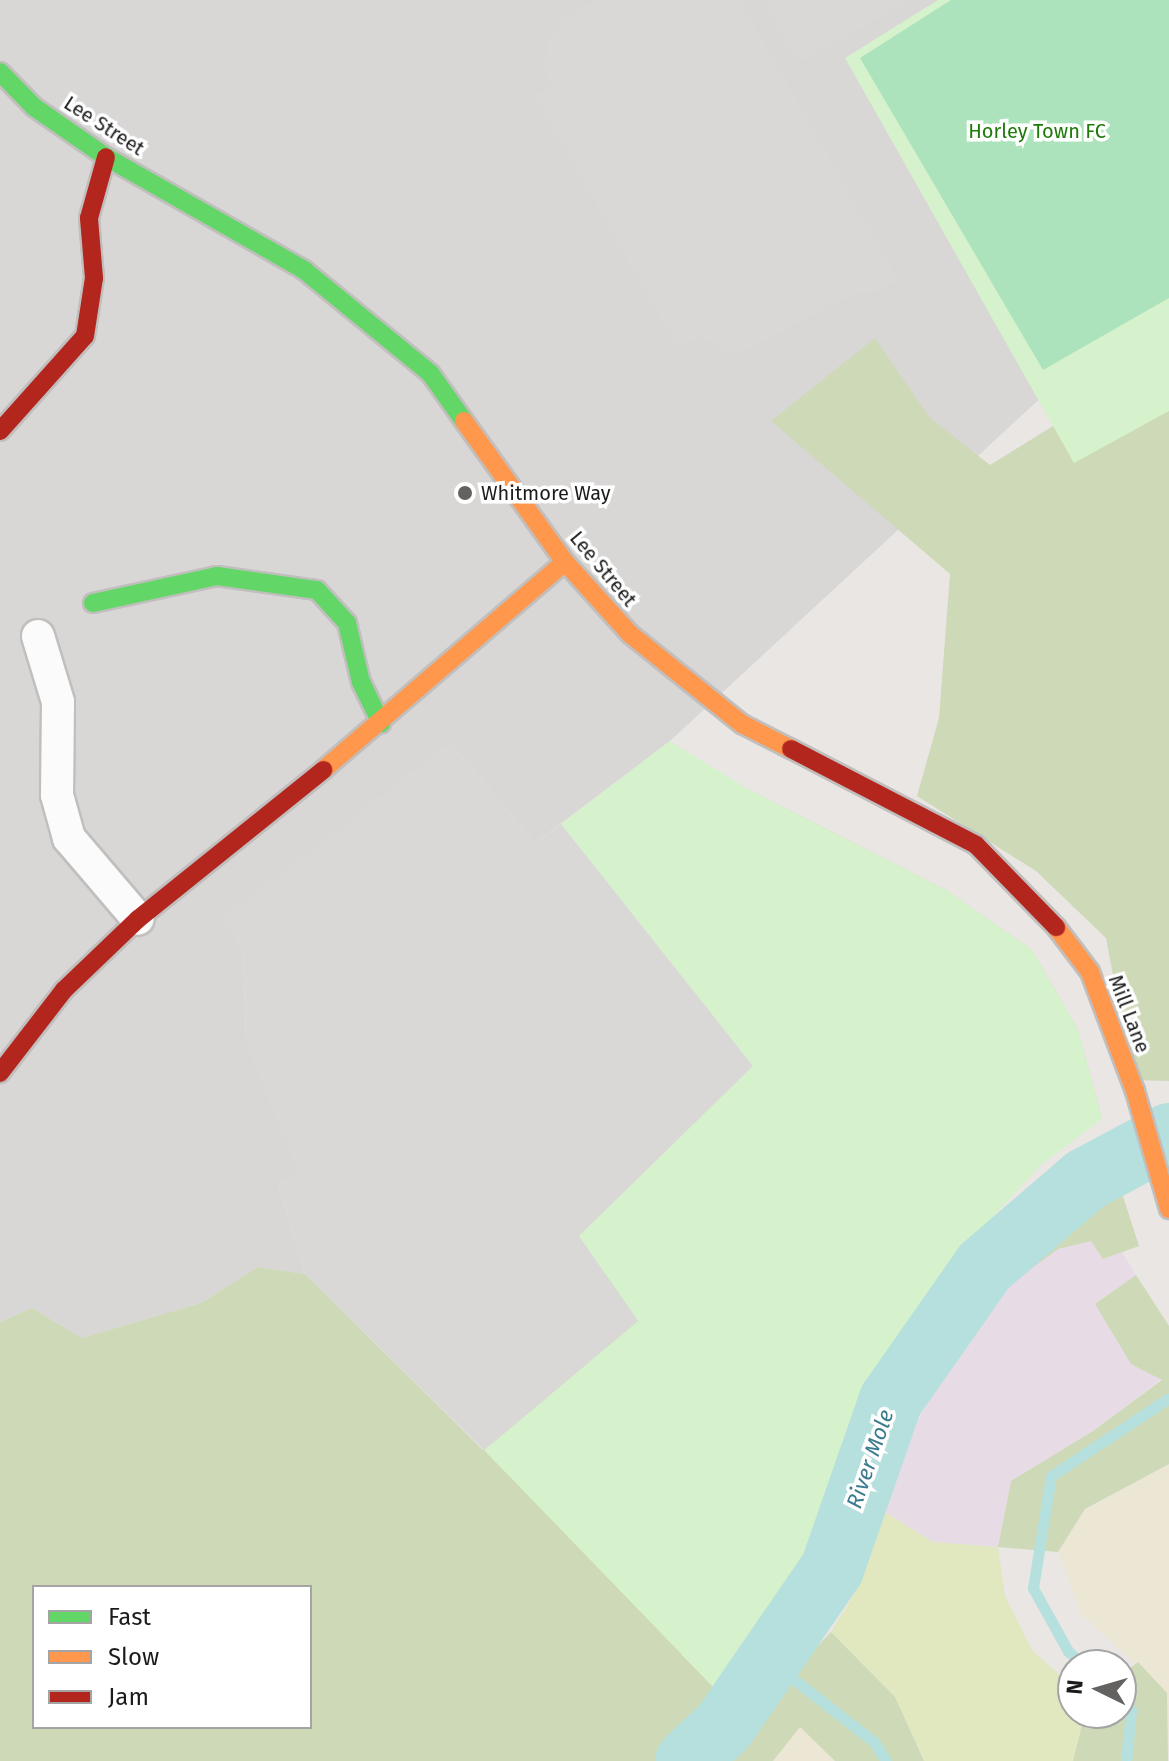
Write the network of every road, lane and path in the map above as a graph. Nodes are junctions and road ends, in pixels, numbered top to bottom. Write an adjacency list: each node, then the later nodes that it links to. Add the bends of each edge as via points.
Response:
1 (0, 72): 2 (street, Lee Street, via 34,107)
2 (106, 157): 3 (street, via 89,218 94,278 85,336); 4 (street, Lee Street, via 277,254 363,313 430,373)
3 (0, 431)
4 (565, 562): 7 (street); 9 (street, Lee Street, via 630,634 742,724 976,845 1039,904)
5 (93, 603): 7 (street, via 217,576 317,590 347,623 361,682)
6 (38, 636): 8 (street, via 58,702 57,795 69,838)
7 (381, 723): 8 (street)
8 (138, 919): 10 (street, via 64,990)
9 (1090, 972): 11 (street, Mill Lane, via 1135,1091)
10 (0, 1073)
11 (1166, 1202)

